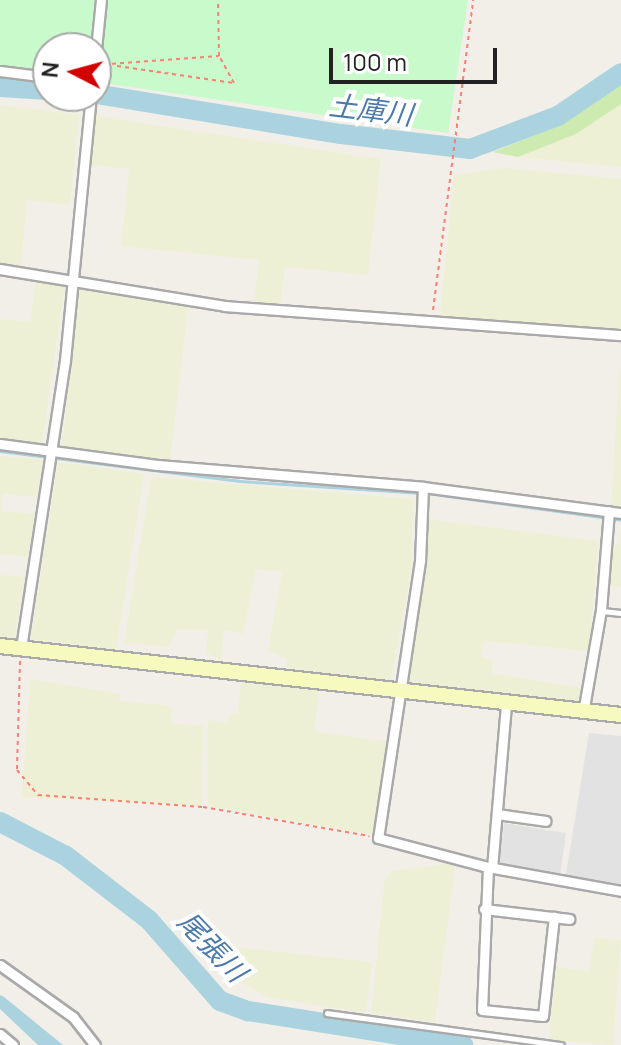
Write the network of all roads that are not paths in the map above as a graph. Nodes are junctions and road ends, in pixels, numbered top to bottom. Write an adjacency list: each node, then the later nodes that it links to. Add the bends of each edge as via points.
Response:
1 (101, 0): 2 (street)
2 (98, 32)
3 (0, 71): 4 (street)
4 (32, 75)
5 (89, 112): 7 (street)
6 (0, 269): 7 (street)
7 (73, 278): 8 (street, via 225,306); 10 (street)
8 (621, 335)
9 (0, 444): 10 (street)
10 (53, 449): 11 (street, via 174,467); 17 (street)
11 (423, 487): 12 (street); 18 (street, via 420,561)
12 (609, 511): 13 (street); 14 (street)
13 (621, 513)
14 (601, 610): 15 (lane); 20 (street)
15 (621, 613)
16 (0, 646): 17 (street)
17 (21, 648): 18 (street)
18 (397, 691): 19 (street); 24 (street, via 378,838)
19 (506, 705): 20 (street); 22 (street)
20 (583, 713): 21 (street)
21 (621, 715)
22 (497, 814): 23 (street); 24 (street)
23 (546, 821)
24 (490, 868): 25 (street); 26 (street)
25 (621, 891)
26 (484, 909): 27 (street); 27 (street, via 482,1010 543,1016)
27 (554, 917): 28 (street)
28 (569, 919)
29 (0, 965): 34 (street, via 85,1027)
30 (327, 1013): 32 (lane)
31 (0, 1034): 33 (street)
32 (552, 1044): 35 (lane)
33 (13, 1045)
34 (95, 1045)
35 (561, 1045)

